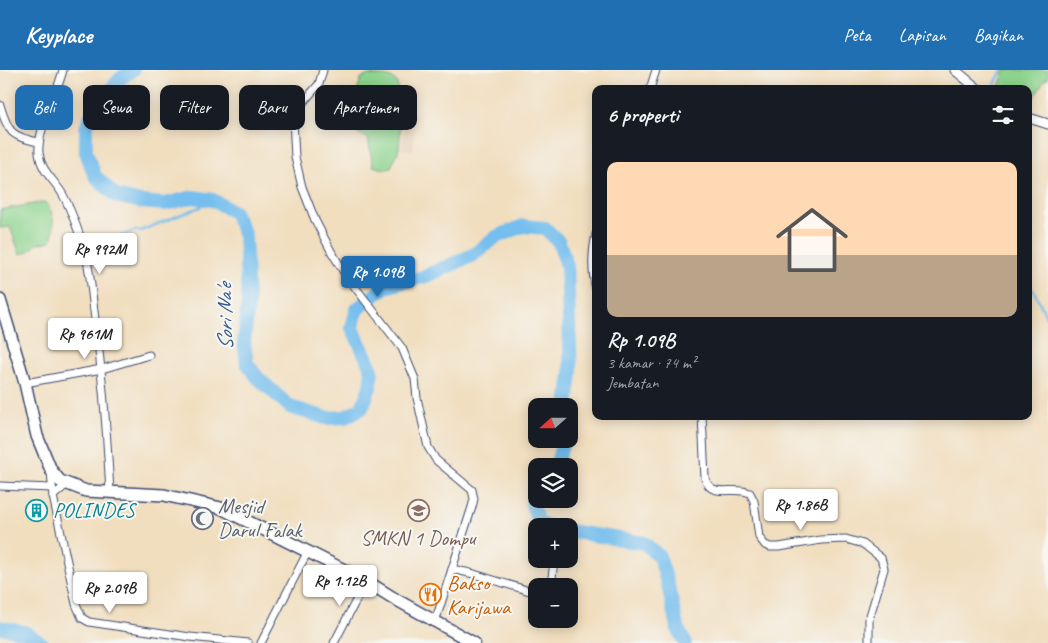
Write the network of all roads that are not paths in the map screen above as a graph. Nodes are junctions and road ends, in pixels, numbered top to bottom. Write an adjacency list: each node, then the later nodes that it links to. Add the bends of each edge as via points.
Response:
1 (63, 70): 10 (street)
2 (322, 70): 23 (street, via 319,84 295,112 295,157 302,187 315,220 345,274 402,348 413,371 430,453 473,493 472,507)
3 (656, 70): 5 (street)
4 (955, 70): 6 (street)
5 (651, 85)
6 (973, 85)
7 (0, 105): 10 (street, via 11,131 23,139)
8 (1032, 119): 9 (street)
9 (1048, 124)
10 (39, 142): 13 (street, via 40,161 63,195 86,254)
11 (0, 300): 14 (highway)
12 (149, 355): 13 (street)
13 (102, 368): 14 (street); 20 (street)
14 (25, 383): 16 (highway, via 37,436)
15 (702, 420): 32 (street, via 708,486 711,490 741,489 750,493 757,530 764,545 779,547 846,539 863,544 881,558 884,569 869,619)
16 (51, 470): 17 (highway); 19 (street)
17 (67, 484): 20 (highway, via 86,491); 21 (street)
18 (0, 486): 19 (street)
19 (52, 488): 21 (street)
20 (110, 493): 22 (highway, via 164,495 221,508)
21 (53, 496): 27 (street, via 76,604 82,618 89,622)
22 (308, 552): 24 (highway); 29 (street)
23 (452, 569): 25 (street); 26 (street)
24 (366, 581): 26 (highway); 30 (street)
25 (528, 591)
26 (435, 622): 31 (highway)
27 (190, 640): 28 (street)
28 (248, 643)
29 (261, 643)
30 (334, 643)
31 (474, 643)
32 (869, 643)

